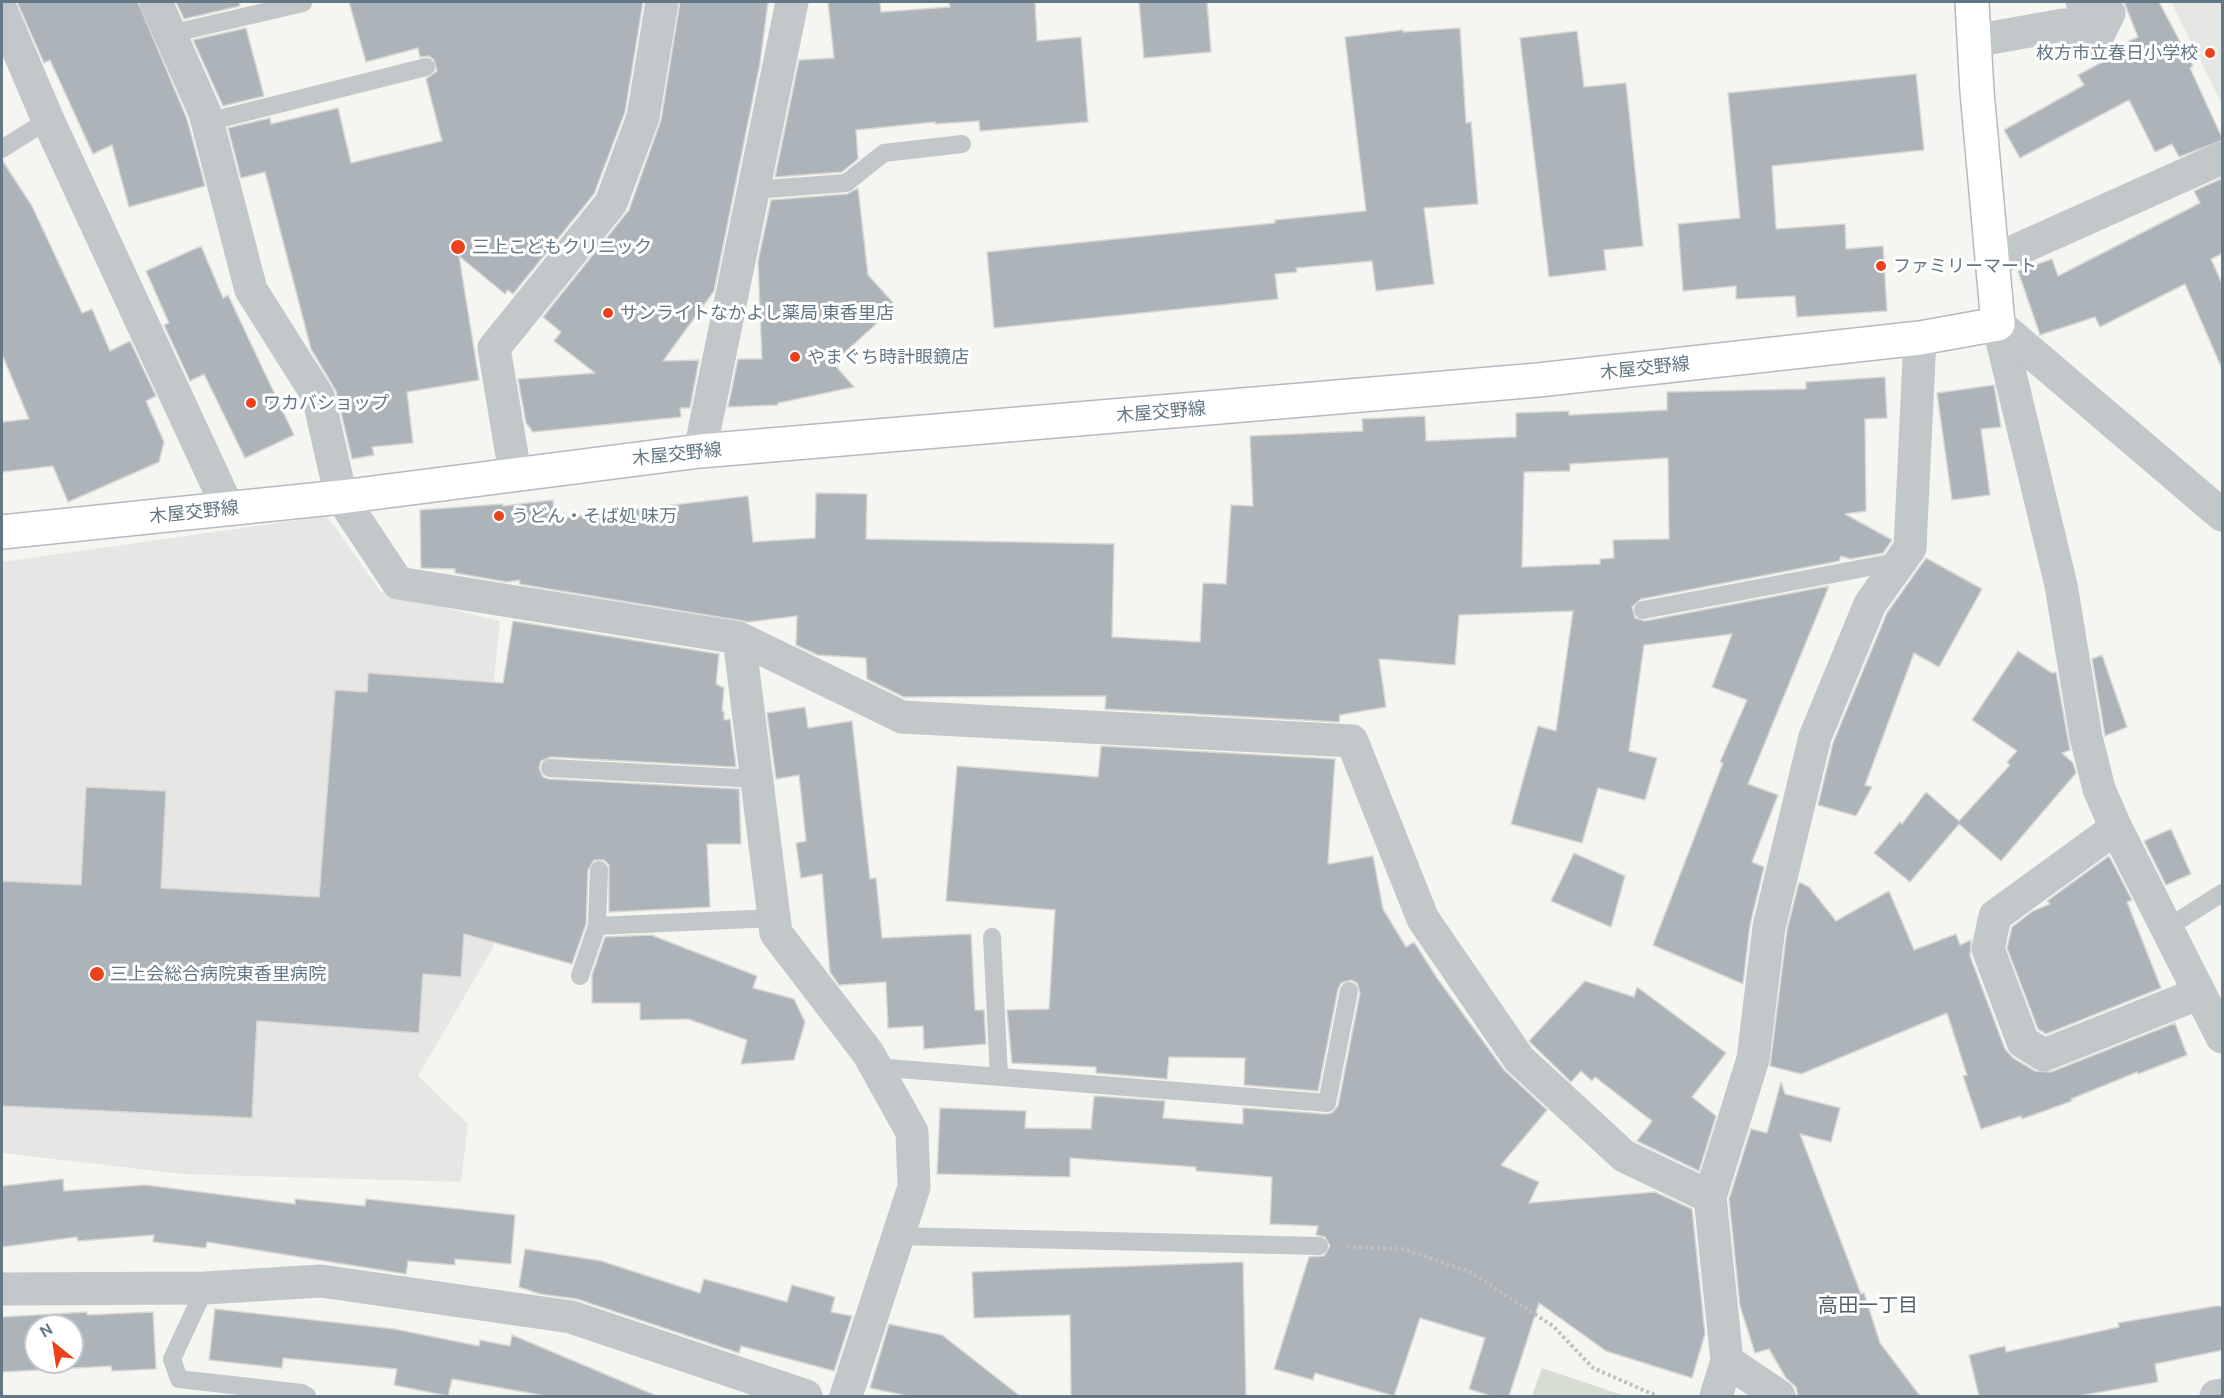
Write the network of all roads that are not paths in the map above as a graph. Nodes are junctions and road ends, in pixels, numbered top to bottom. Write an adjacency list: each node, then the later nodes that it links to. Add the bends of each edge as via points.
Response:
1 (156, 2): 8 (street)
2 (662, 2): 21 (street, via 643,117 611,203 494,348)
3 (792, 2): 16 (street)
4 (1972, 2): 9 (main road)
5 (303, 3): 8 (lane)
6 (2075, 9): 9 (street)
7 (2, 12): 11 (street)
8 (170, 34): 12 (street)
9 (1974, 41): 17 (main road)
10 (426, 67): 12 (lane)
11 (48, 120): 14 (lane); 23 (street)
12 (207, 122): 22 (street, via 251,290 318,396)
13 (963, 144): 16 (lane, via 884,153 846,183)
14 (2, 149)
15 (2223, 158): 17 (street)
16 (753, 190): 20 (street)
17 (1992, 261): 18 (main road)
18 (1998, 324): 19 (main road, 木屋交野線); 24 (street); 31 (street, via 2061,585 2086,737 2099,789)
19 (1920, 338): 20 (main road, 木屋交野線, via 1538,380); 26 (street, via 1910,548)
20 (700, 451): 21 (main road, 木屋交野線)
21 (515, 473): 22 (main road, 木屋交野線)
22 (341, 497): 23 (main road, 木屋交野線); 28 (street, via 398,583)
23 (228, 508): 25 (main road, 木屋交野線)
24 (2223, 515)
25 (2, 532)
26 (1901, 561): 27 (lane); 44 (street, via 1870,604 1815,737 1769,927 1753,1059)
27 (1643, 610)
28 (739, 638): 30 (street); 44 (street, via 902,717 1352,741 1423,919 1519,1059 1624,1156)
29 (550, 768): 30 (lane)
30 (757, 779): 34 (street)
31 (2116, 828): 36 (street); 40 (street, via 1995,916 1988,949 2023,1042 2044,1055)
32 (599, 870): 35 (lane)
33 (2223, 893): 36 (lane)
34 (774, 918): 35 (lane); 42 (street, via 776,933)
35 (597, 926): 38 (lane)
36 (2167, 928): 40 (street)
37 (992, 937): 43 (lane)
38 (580, 976)
39 (1349, 991): 43 (lane, via 1327,1103)
40 (2210, 1004): 41 (street)
41 (2223, 1037)
42 (875, 1066): 43 (lane); 45 (street, via 912,1132 914,1186)
43 (999, 1076)
44 (1710, 1197): 49 (street)
45 (897, 1236): 46 (lane); 53 (street)
46 (1319, 1245)
47 (205, 1288): 48 (street); 51 (lane, via 172,1359 179,1379); 52 (street, via 321,1281 571,1317)
48 (2, 1289)
49 (1727, 1360): 54 (street); 55 (street)
50 (2223, 1395): 56 (street)
51 (307, 1396)
52 (806, 1396)
53 (846, 1396)
54 (1716, 1396)
55 (1779, 1396)
56 (2216, 1396)

